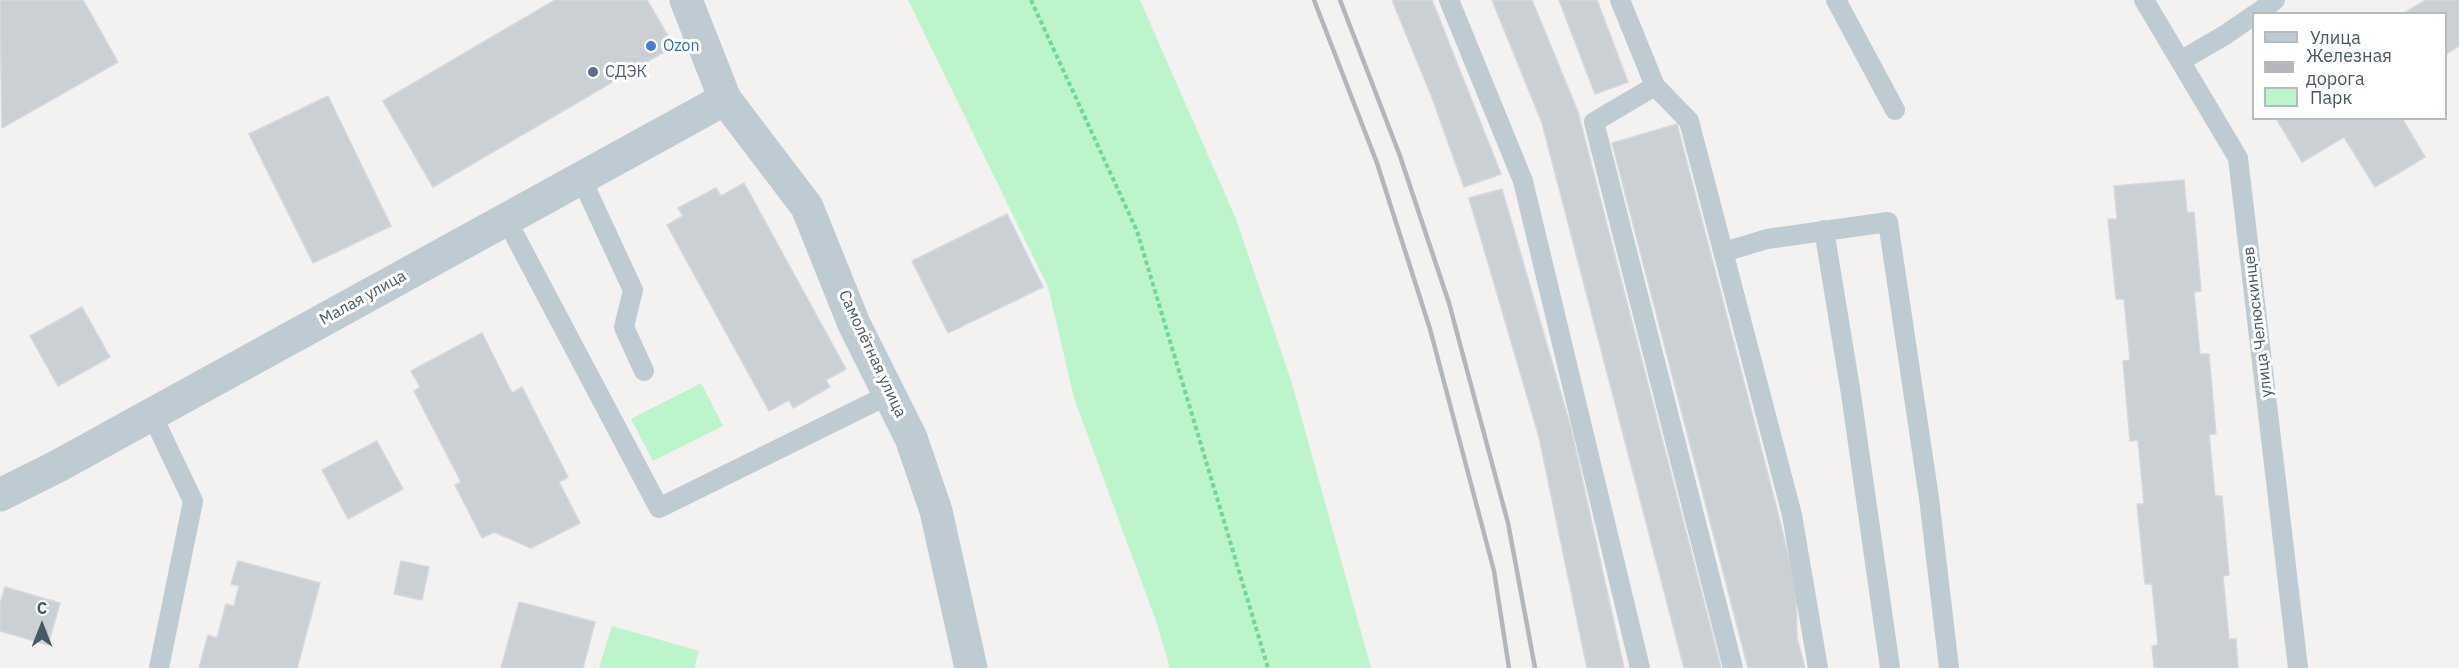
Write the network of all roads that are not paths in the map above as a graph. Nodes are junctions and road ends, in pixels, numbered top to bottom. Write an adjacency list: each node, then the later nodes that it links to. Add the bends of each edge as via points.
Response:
1 (686, 0): 11 (street, Самолётная улица)
2 (1449, 0): 23 (lane, via 1523,181)
3 (1620, 0): 10 (lane)
4 (1836, 0): 12 (lane)
5 (2144, 0): 9 (lane, улица Челюскинцев)
6 (2275, 0): 7 (lane)
7 (2257, 12)
8 (2252, 15): 9 (lane)
9 (2182, 60): 28 (lane, улица Челюскинцев, via 2238,158)
10 (1655, 86): 16 (lane, via 1689,121); 24 (lane, via 1594,122)
11 (725, 99): 13 (street, Малая улица); 18 (street, Самолётная улица, via 807,207 854,324)
12 (1895, 110)
13 (581, 178): 14 (street, Малая улица); 17 (lane, via 633,290 624,327)
14 (506, 219): 18 (lane, via 659,508); 19 (street, Малая улица)
15 (1824, 230): 16 (lane, via 1767,239); 26 (lane); 27 (lane, via 1888,222 1929,498)
16 (1724, 252): 25 (lane, via 1792,515)
17 (644, 371)
18 (890, 394): 22 (street, Самолётная улица, via 911,438 936,511)
19 (152, 415): 20 (street, Малая улица); 21 (lane, via 193,501)
20 (0, 495)
21 (159, 668)
22 (971, 668)
23 (1640, 668)
24 (1733, 668)
25 (1818, 668)
26 (1890, 668)
27 (1949, 668)
28 (2298, 668)

